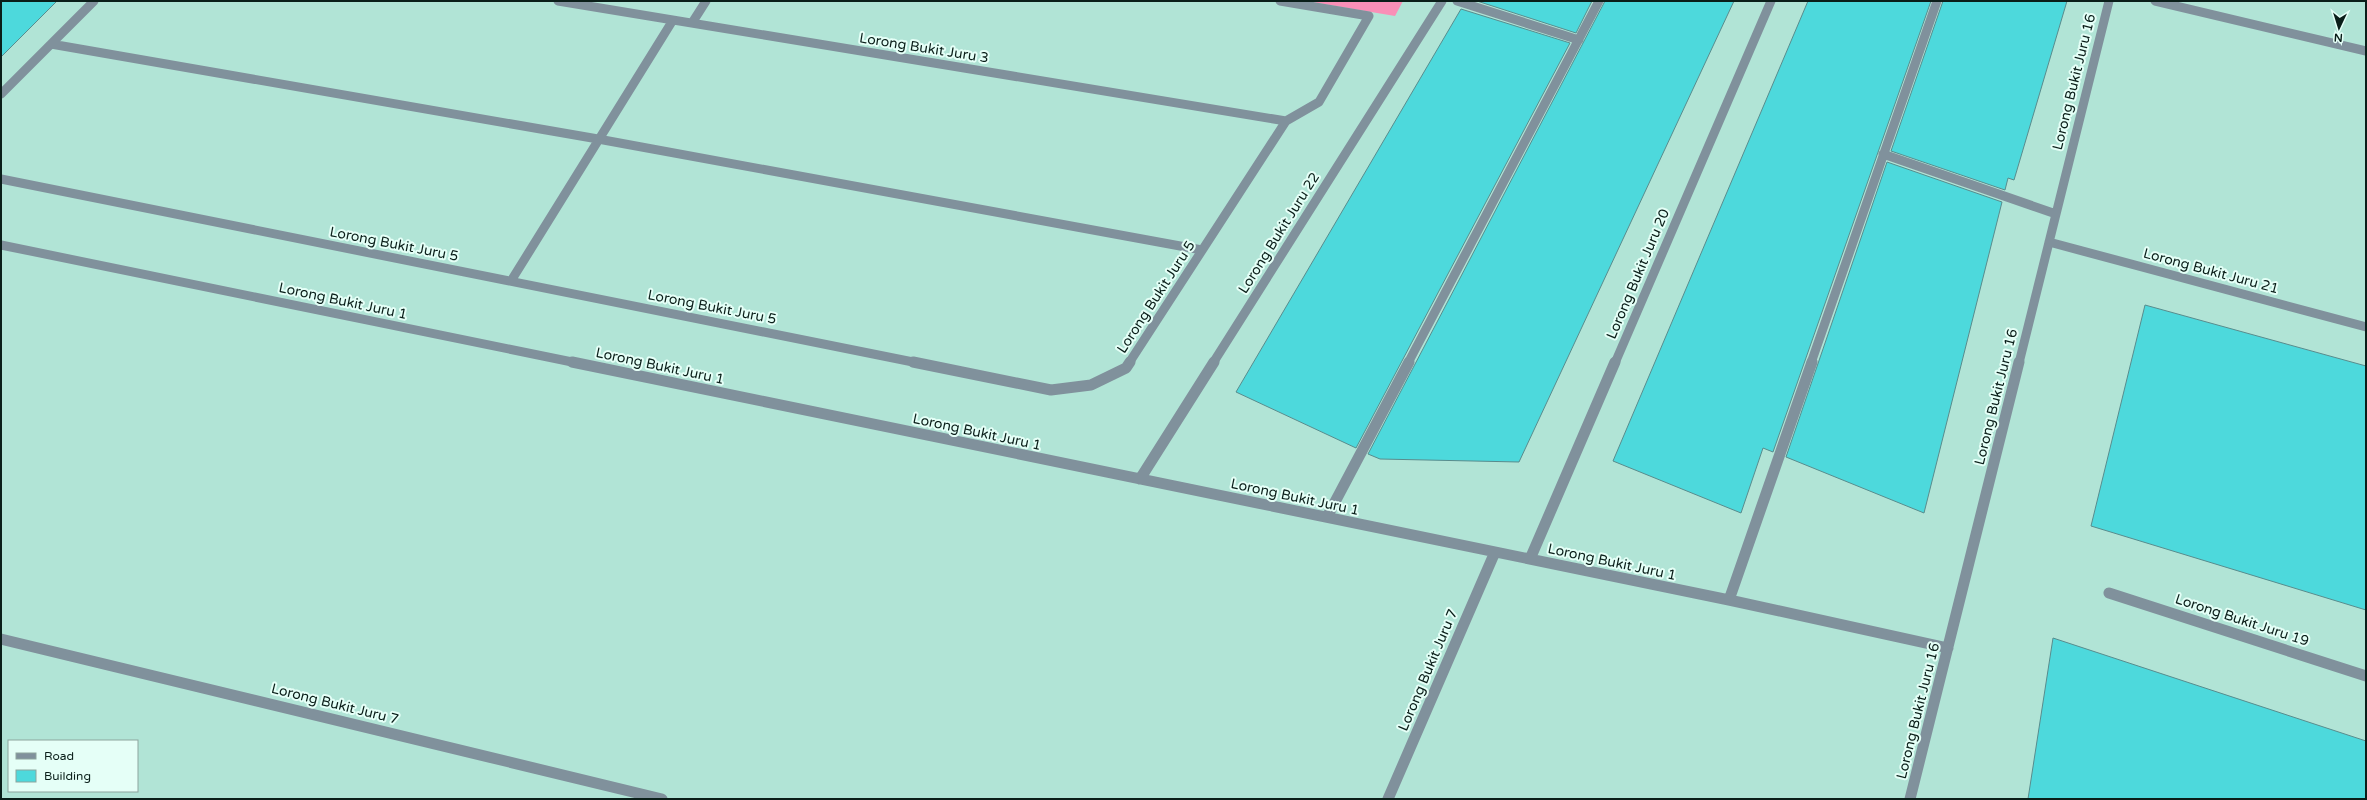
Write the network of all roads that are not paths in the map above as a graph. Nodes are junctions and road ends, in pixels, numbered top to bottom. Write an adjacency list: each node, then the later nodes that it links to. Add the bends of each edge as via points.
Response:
1 (94, 1): 15 (street)
2 (558, 1): 12 (street, Lorong Bukit Juru 3)
3 (706, 1): 13 (street)
4 (1280, 1): 18 (street, via 1369,16 1319,102)
5 (1442, 1): 28 (street, Lorong Bukit Juru 22)
6 (1457, 1): 14 (street)
7 (1600, 1): 14 (street)
8 (1771, 1): 31 (street, Lorong Bukit Juru 20)
9 (1937, 1): 20 (street)
10 (2109, 1): 22 (street, Lorong Bukit Juru 16)
11 (2155, 1): 16 (street)
12 (672, 20): 13 (street, Lorong Bukit Juru 3); 19 (street)
13 (692, 23): 18 (street, Lorong Bukit Juru 3)
14 (1579, 40): 29 (street)
15 (51, 44): 17 (street); 19 (street)
16 (2366, 51)
17 (1, 94)
18 (1286, 121): 25 (street, Lorong Bukit Juru 5)
19 (598, 139): 25 (street); 26 (street)
20 (1884, 154): 22 (street); 33 (street)
21 (1, 179): 26 (street, Lorong Bukit Juru 5)
22 (2056, 214): 23 (street, Lorong Bukit Juru 16)
23 (2049, 242): 27 (street, Lorong Bukit Juru 21); 35 (street, Lorong Bukit Juru 16)
24 (1, 245): 28 (street, Lorong Bukit Juru 1)
25 (1202, 250): 26 (street, Lorong Bukit Juru 5, via 1126,368 1091,385 1051,390)
26 (511, 281)
27 (2366, 327)
28 (1140, 479): 29 (street, Lorong Bukit Juru 1)
29 (1327, 518): 30 (street, Lorong Bukit Juru 1)
30 (1495, 552): 31 (street, Lorong Bukit Juru 1); 38 (street, Lorong Bukit Juru 7)
31 (1530, 559): 33 (street, Lorong Bukit Juru 1)
32 (2109, 593): 36 (street, Lorong Bukit Juru 19)
33 (1729, 600): 35 (street, Lorong Bukit Juru 1)
34 (1, 639): 37 (street, Lorong Bukit Juru 7)
35 (1948, 648): 39 (street, Lorong Bukit Juru 16)
36 (2366, 676)
37 (662, 799)
38 (1388, 799)
39 (1910, 799)

